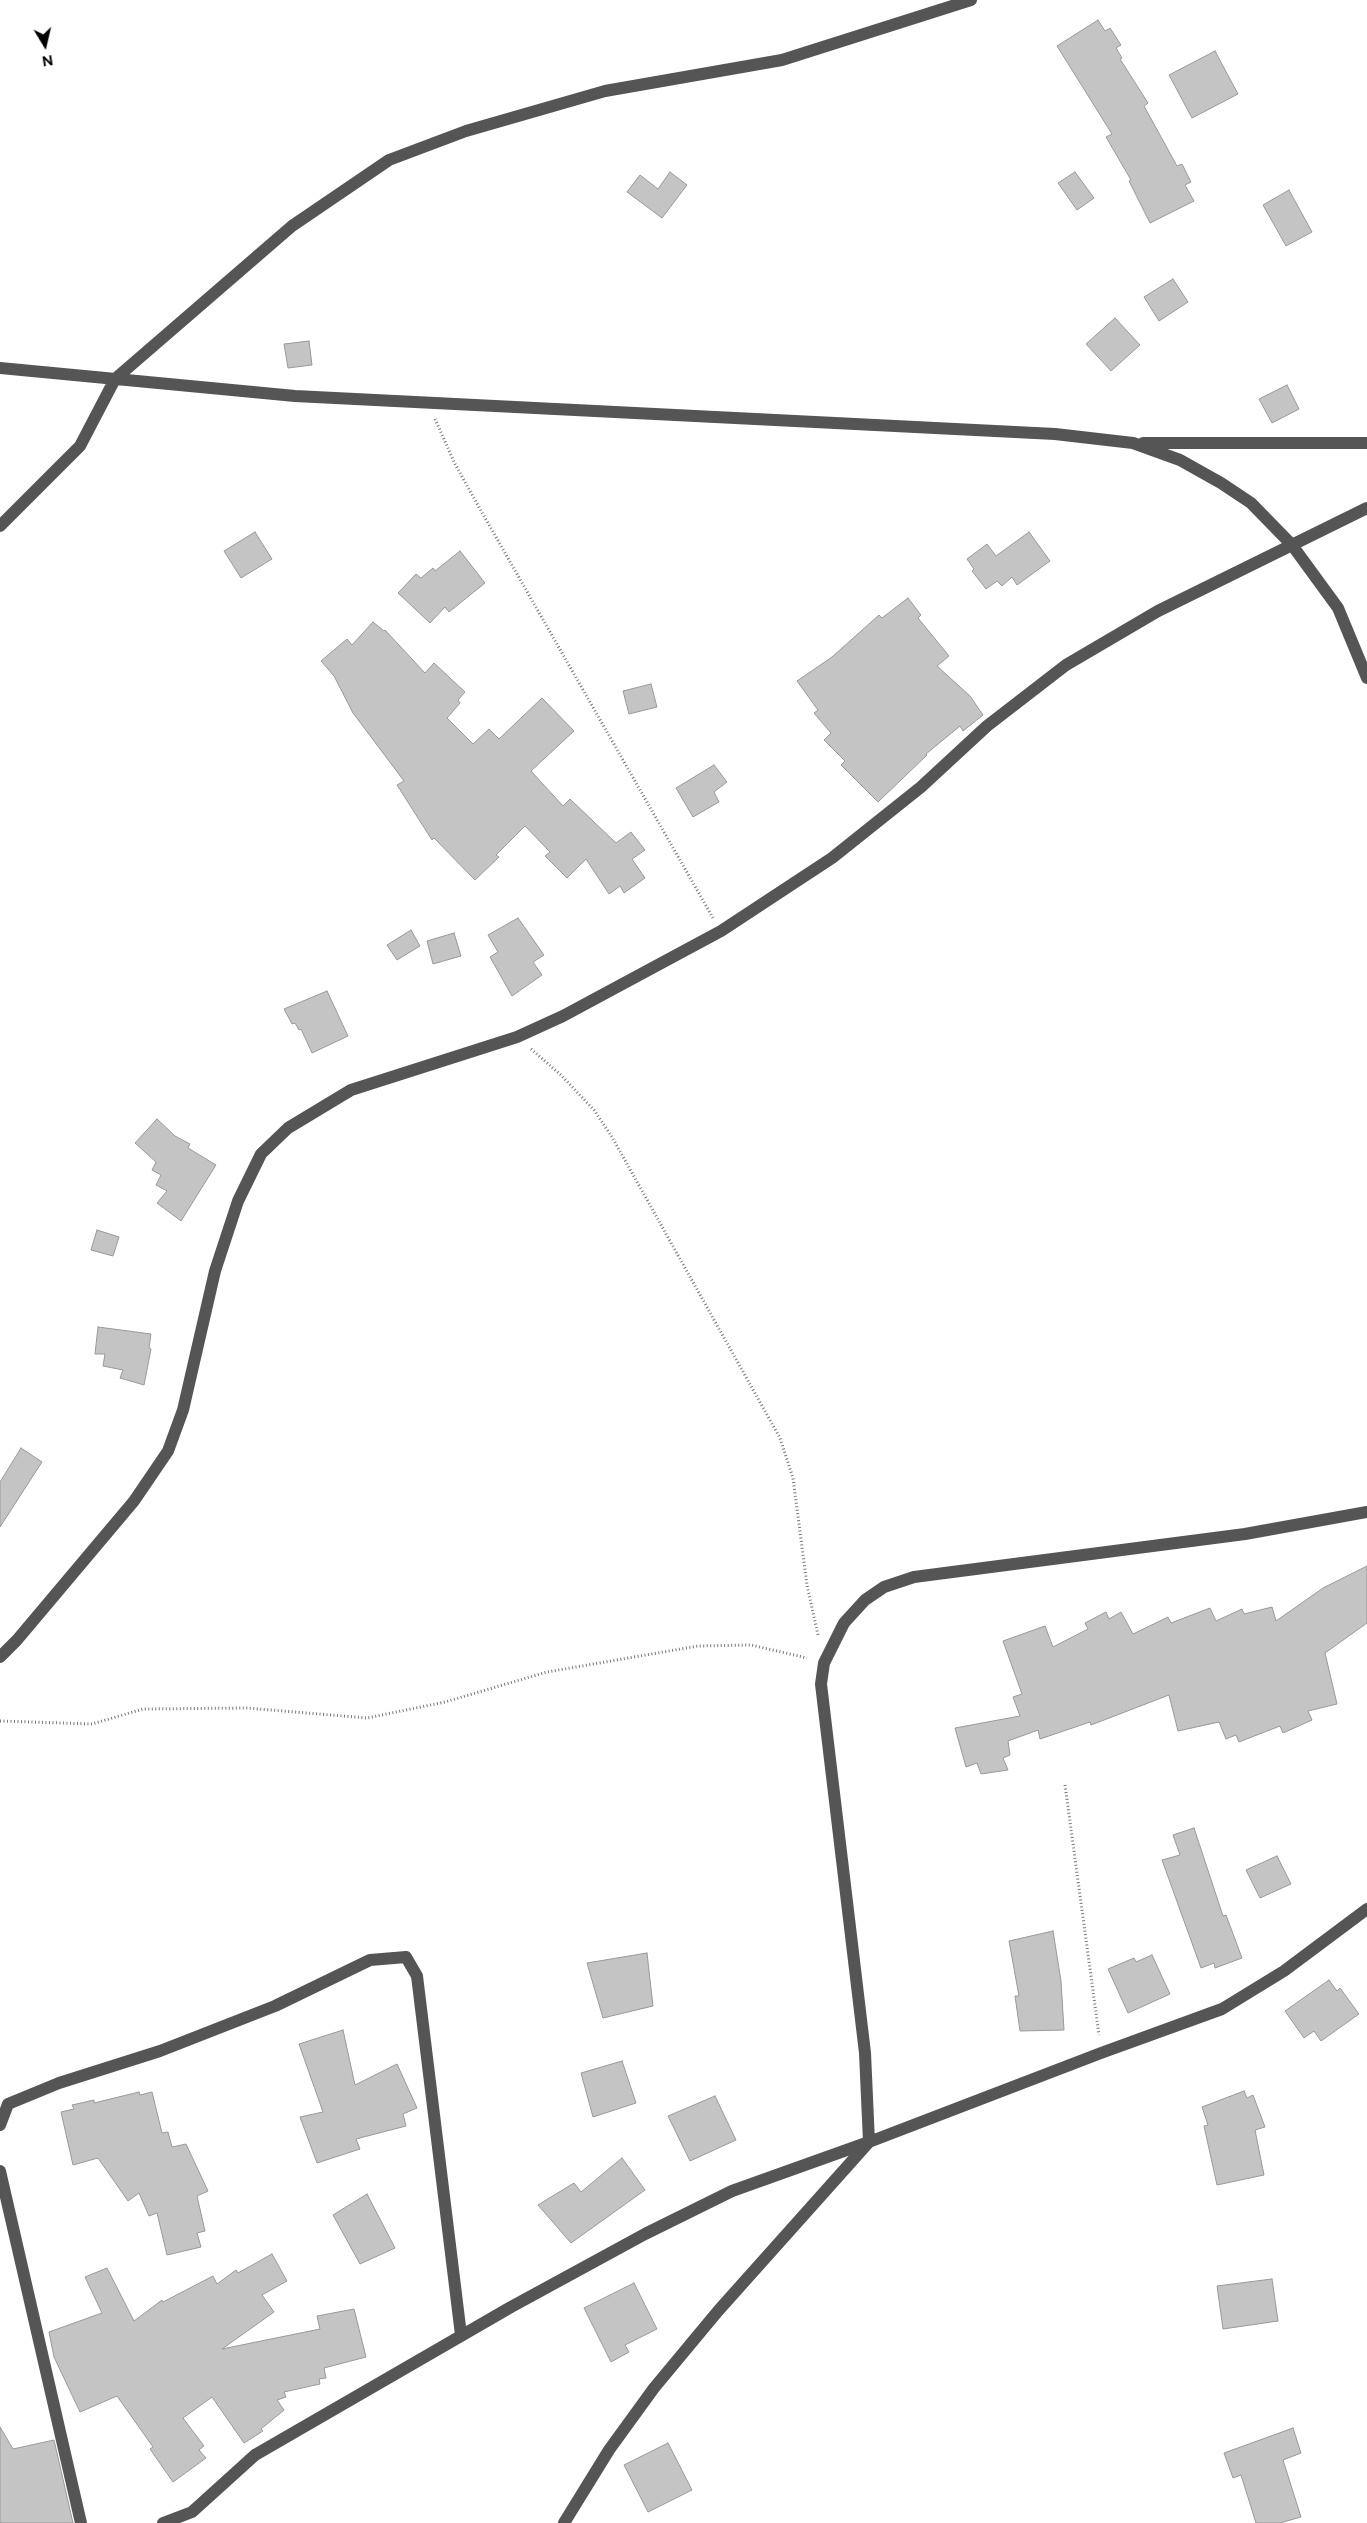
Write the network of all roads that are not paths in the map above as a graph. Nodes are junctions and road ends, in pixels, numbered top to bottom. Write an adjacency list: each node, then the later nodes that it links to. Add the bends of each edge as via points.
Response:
1 (971, 0): 3 (street, via 782,60 604,90 466,131 389,160 292,226)
2 (0, 368): 3 (street)
3 (115, 379): 4 (street, via 295,396 1055,434); 7 (street, via 80,446)
4 (1133, 443): 5 (street); 8 (street, via 1180,460 1221,483 1251,504)
5 (1367, 443)
6 (1367, 508): 8 (street)
7 (0, 526)
8 (1292, 545): 9 (street, via 1338,608); 11 (street, via 1158,611 1066,665 986,726 921,787 832,858 721,931 563,1016 517,1037 351,1090 288,1128 261,1154 238,1201 215,1271 183,1410 168,1451 134,1501)
9 (1367, 678)
10 (1367, 1512): 14 (street, via 1245,1534 914,1577 884,1587 865,1600 844,1623 824,1663 820,1684 865,2053)
11 (0, 1656)
12 (1367, 1909): 14 (street, via 1284,1971 1222,2009)
13 (0, 2125): 16 (street, via 8,2104 59,2083 160,2052 257,2013 370,1960 406,1957 417,1976)
14 (869, 2142): 16 (street, via 732,2191 645,2234); 19 (street, via 654,2388)
15 (0, 2171): 17 (street)
16 (461, 2336): 18 (street, via 255,2455 192,2512)
17 (81, 2523)
18 (163, 2523)
19 (564, 2523)

